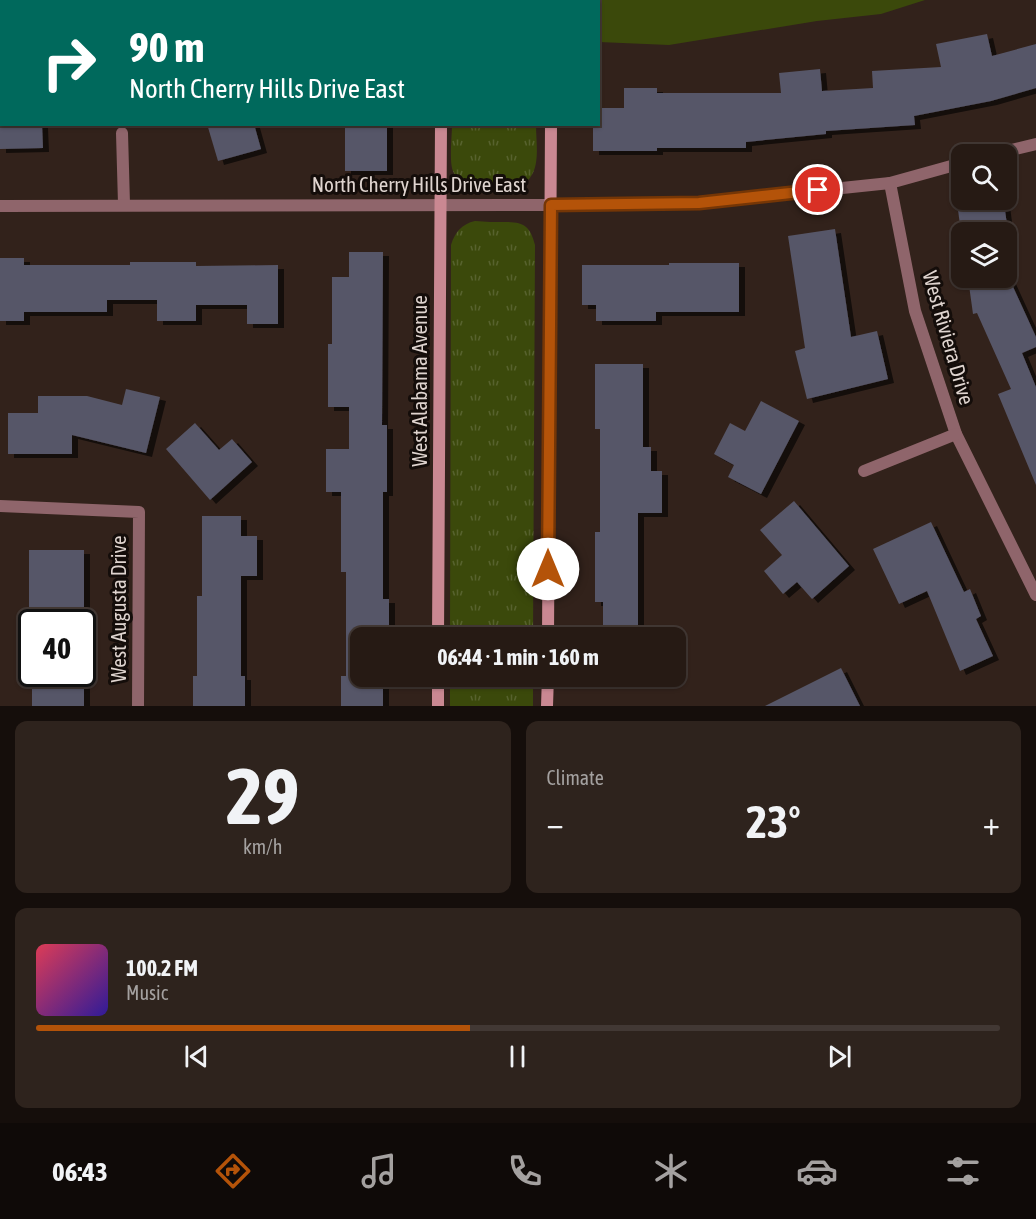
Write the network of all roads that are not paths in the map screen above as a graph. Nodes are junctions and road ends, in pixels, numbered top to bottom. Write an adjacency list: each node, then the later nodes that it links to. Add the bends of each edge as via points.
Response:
1 (441, 126): 9 (street, West Alabama Avenue)
2 (551, 126): 10 (street)
3 (122, 133): 8 (street)
4 (1036, 144): 5 (street)
5 (1017, 149)
6 (951, 167): 7 (street, North Cherry Hills Drive East)
7 (890, 183): 10 (street, North Cherry Hills Drive East, via 699,203); 12 (street, West Riviera Drive, via 915,311)
8 (124, 204): 9 (street, North Cherry Hills Drive East); 11 (street, North Cherry Hills Drive East)
9 (441, 205): 10 (street, North Cherry Hills Drive East); 16 (street, West Alabama Avenue)
10 (551, 205): 17 (street)
11 (0, 206)
12 (956, 434): 13 (street, West Riviera Drive); 15 (street, West Riviera Drive)
13 (864, 471)
14 (0, 506): 20 (street, West Augusta Drive, via 139,512)
15 (1036, 596)
16 (438, 627)
17 (548, 627)
18 (438, 687): 21 (street)
19 (548, 687): 22 (street)
20 (138, 706)
21 (438, 706)
22 (547, 706)

